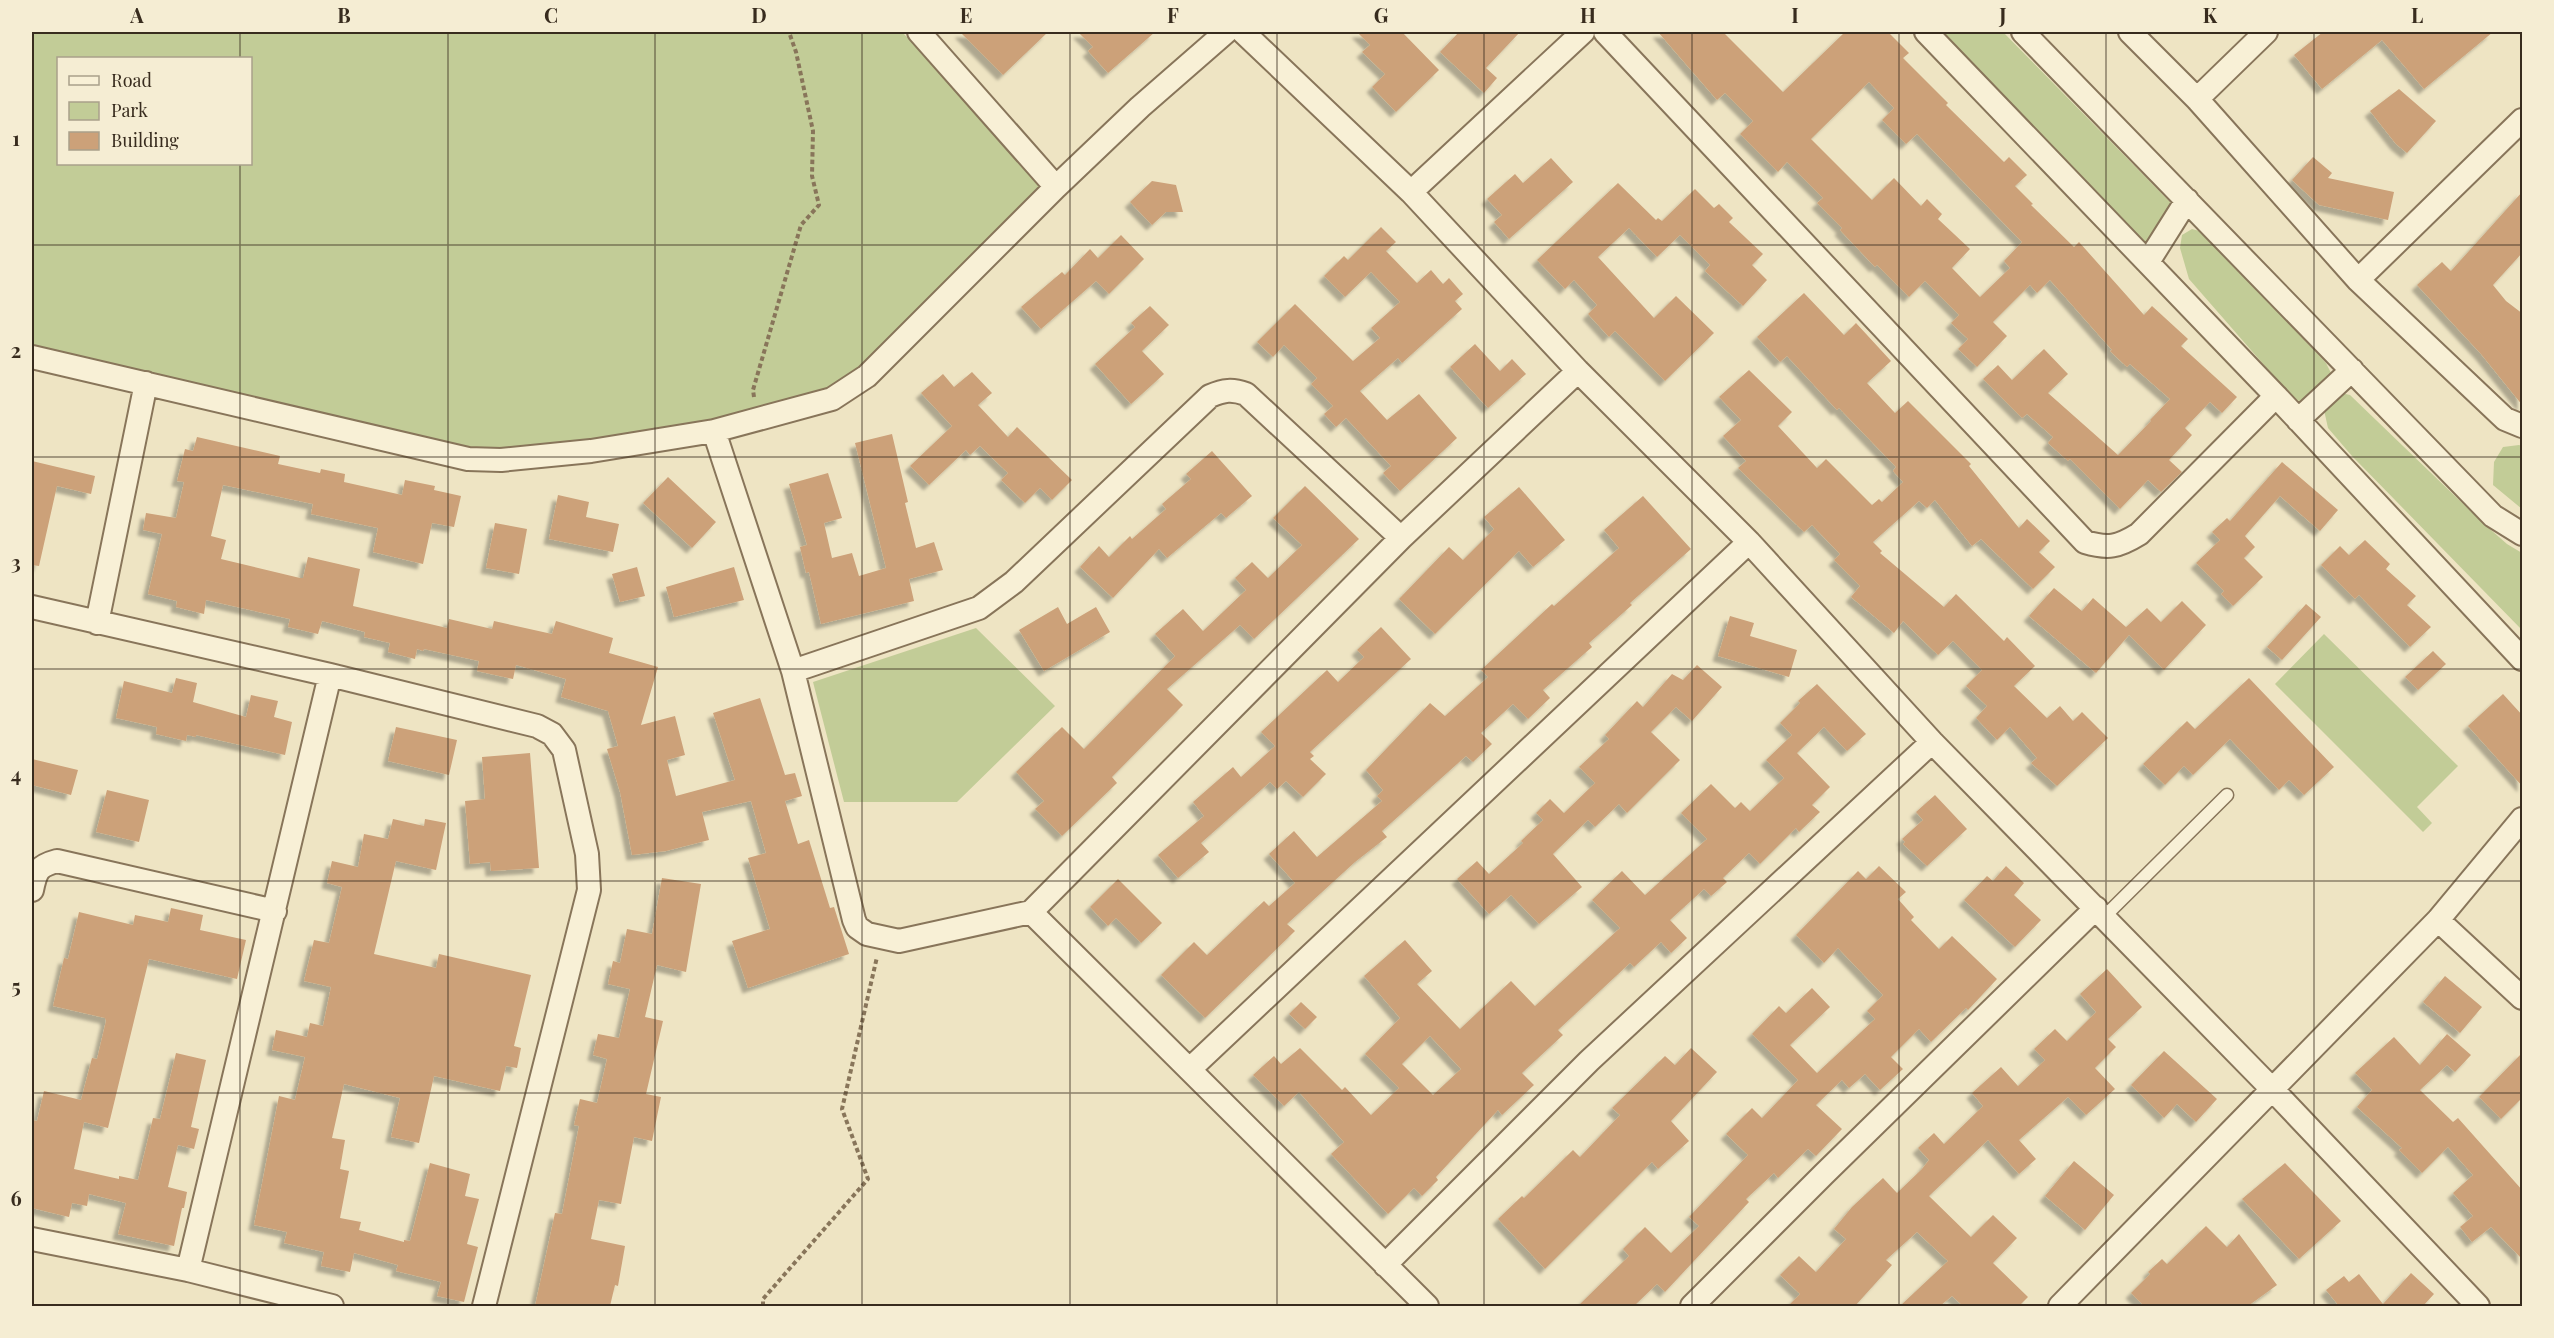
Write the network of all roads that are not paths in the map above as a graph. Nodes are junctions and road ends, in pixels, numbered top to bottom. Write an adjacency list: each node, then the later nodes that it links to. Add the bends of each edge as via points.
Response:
1 (1226, 32): 12 (street)
2 (1243, 32): 13 (street)
3 (1583, 32): 13 (street)
4 (1605, 32): 21 (street, via 2085,542 2104,548 2139,534)
5 (1926, 32): 15 (street)
6 (2023, 32): 14 (street)
7 (2130, 32): 10 (street)
8 (2266, 32): 10 (street)
9 (927, 34): 12 (street)
10 (2197, 99): 16 (street)
11 (2523, 120): 16 (street)
12 (1056, 187): 24 (street, via 867,376 832,399)
13 (1411, 192): 19 (street)
14 (2187, 200): 15 (street); 18 (street)
15 (2148, 262): 21 (street)
16 (2358, 280): 23 (street, via 2505,419)
17 (32, 357): 20 (street)
18 (2352, 370): 22 (street); 25 (street, via 2493,516)
19 (1578, 371): 26 (street); 27 (street)
20 (146, 383): 24 (street, via 468,459 501,460 591,451); 29 (street)
21 (2276, 396): 22 (street)
22 (2298, 420): 30 (street)
23 (2523, 426)
24 (714, 431): 31 (street)
25 (2523, 534)
26 (1401, 538): 31 (street, via 1246,394 1223,390 1210,396 1014,582 979,608); 38 (street)
27 (1749, 542): 33 (street); 42 (street)
28 (32, 607): 29 (street)
29 (97, 623): 32 (street)
30 (2523, 659)
31 (793, 670): 38 (street, via 857,927 881,939 899,941)
32 (330, 675): 37 (street); 48 (street, via 537,726 552,734 564,750 587,854 589,890)
33 (1932, 742): 39 (street); 45 (street, via 1589,1061)
34 (2227, 795): 39 (lane)
35 (2523, 819): 40 (street)
36 (32, 890): 37 (street, via 36,873 43,865 57,861)
37 (275, 911): 46 (street)
38 (1031, 912): 42 (street)
39 (2101, 912): 43 (street); 50 (street, via 1824,1174)
40 (2438, 920): 41 (street); 43 (street)
41 (2523, 998)
42 (1190, 1069): 45 (street)
43 (2272, 1089): 51 (street); 52 (street)
44 (32, 1239): 46 (street)
45 (1385, 1265): 49 (street)
46 (188, 1270): 47 (street)
47 (332, 1306)
48 (484, 1306)
49 (1426, 1306)
50 (1692, 1306)
51 (2060, 1306)
52 (2478, 1306)

